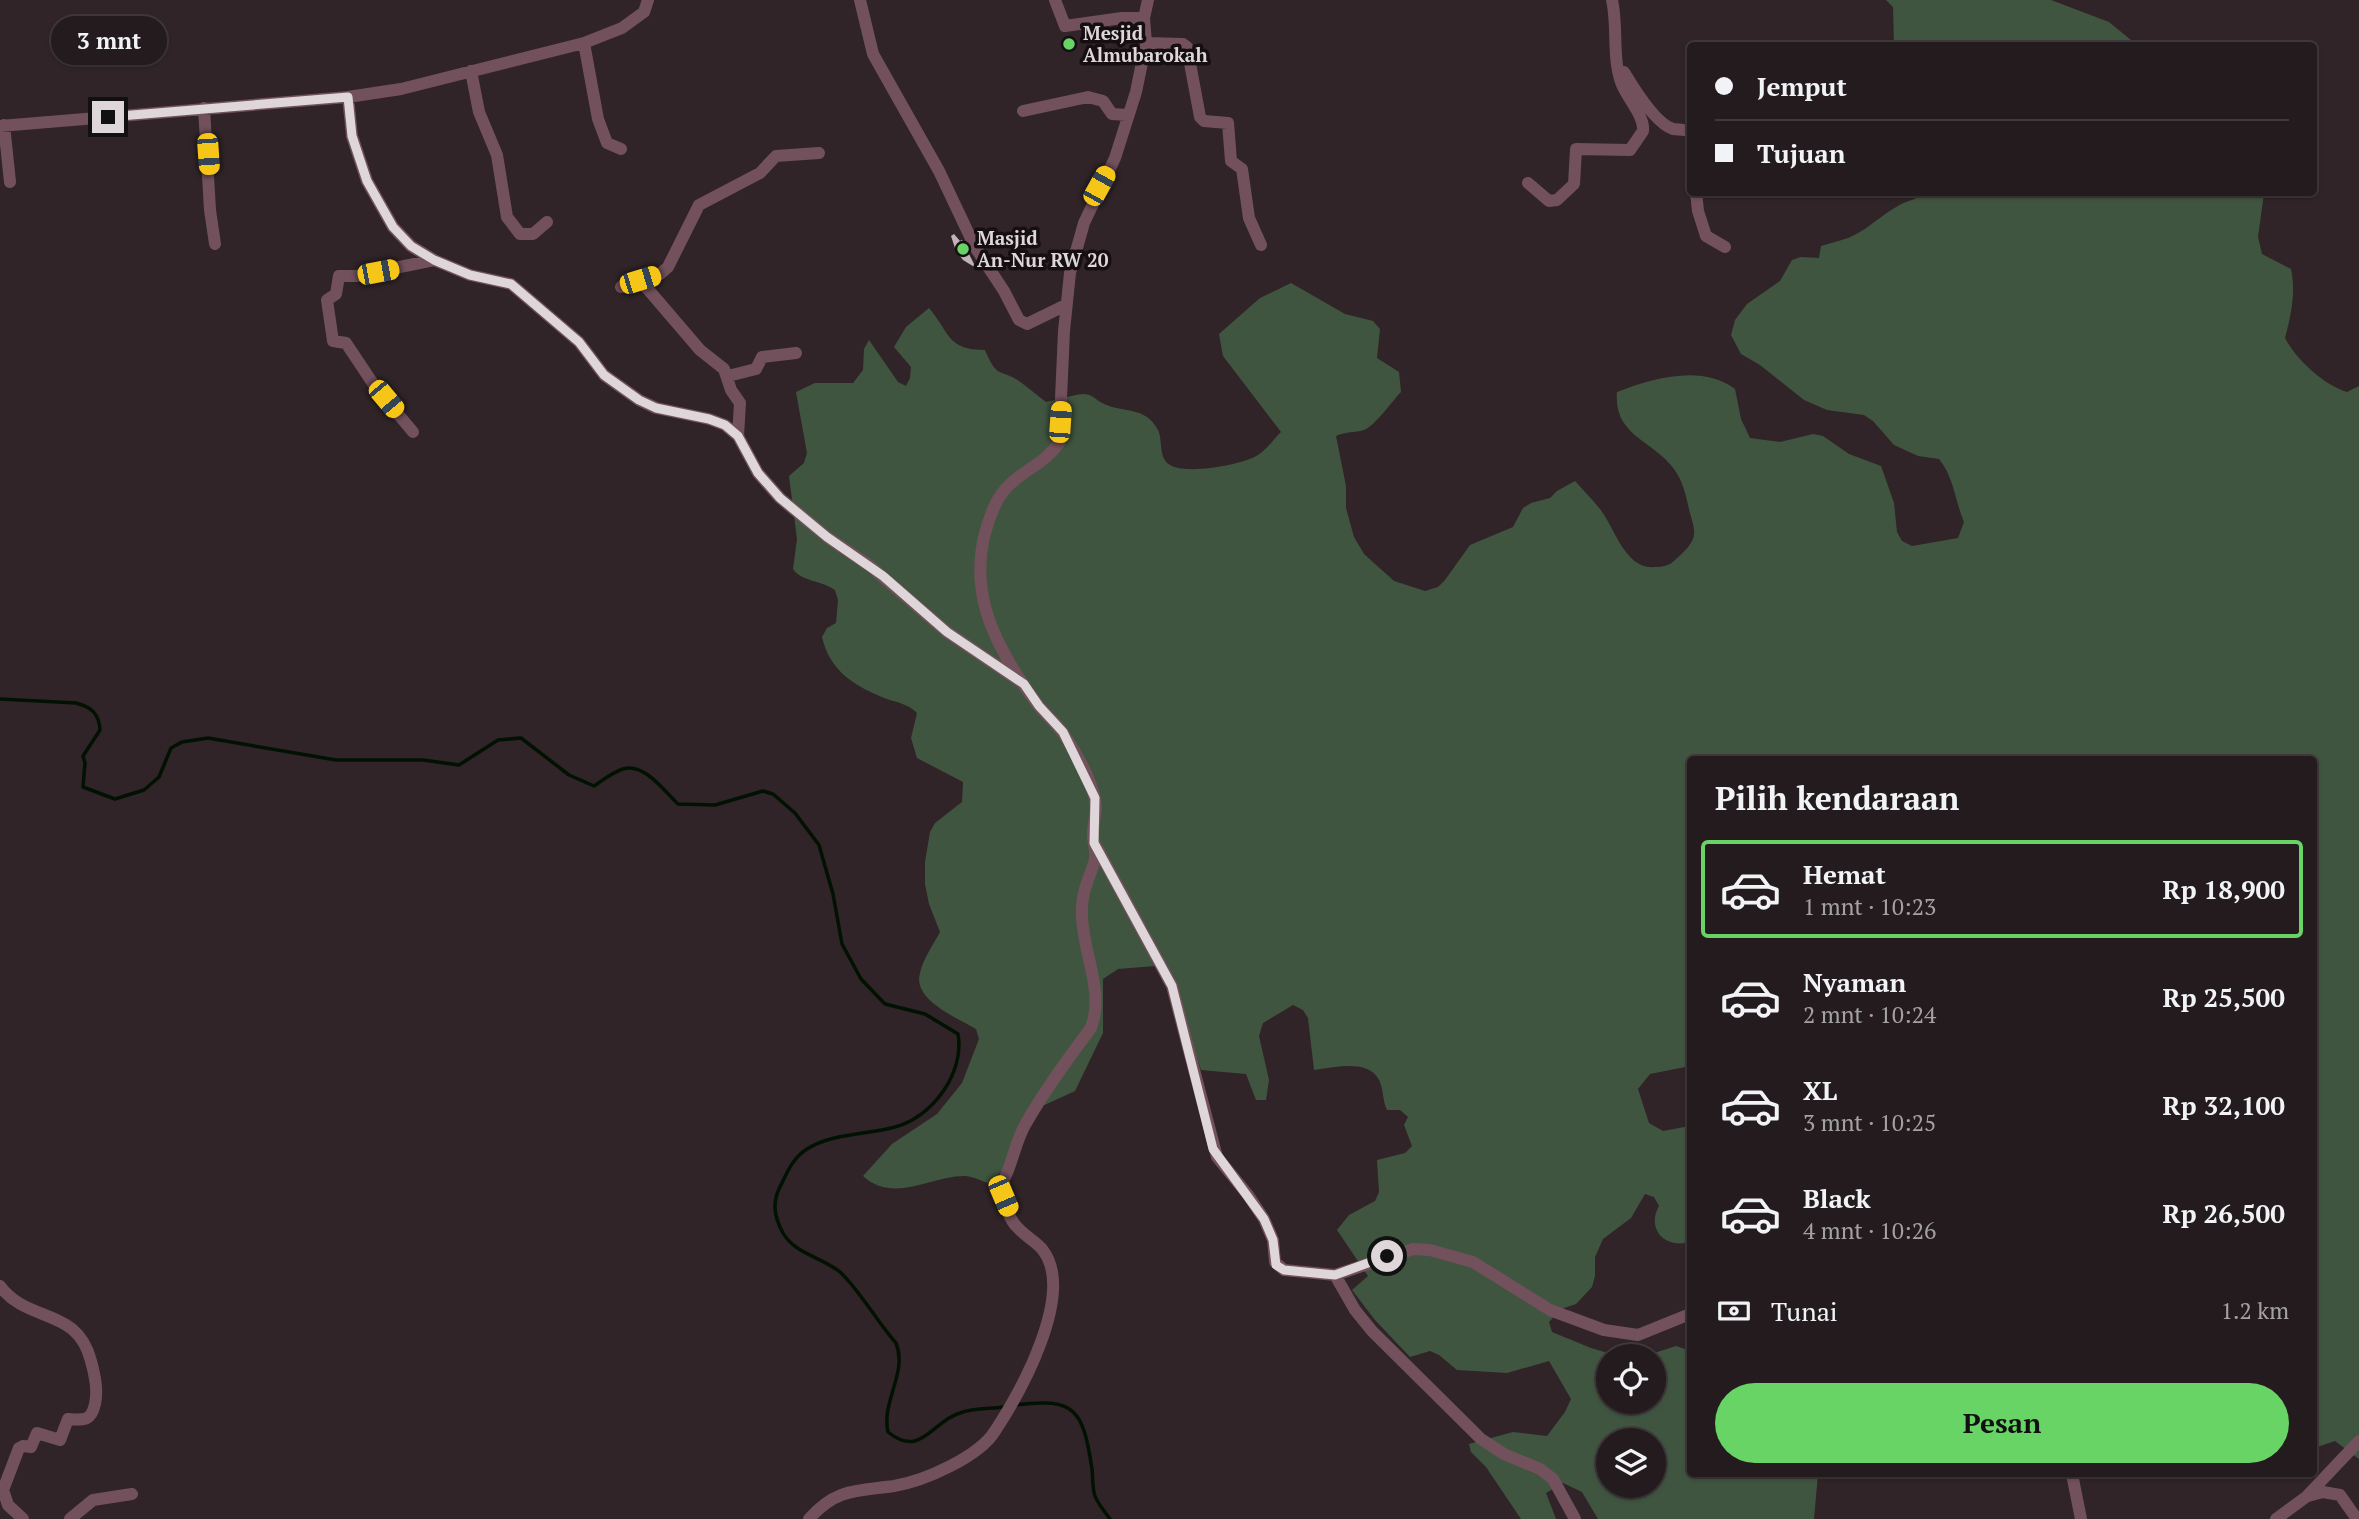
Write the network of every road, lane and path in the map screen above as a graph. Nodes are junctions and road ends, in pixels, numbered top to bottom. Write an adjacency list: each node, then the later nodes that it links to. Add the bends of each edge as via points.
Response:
1 (648, 0): 7 (street, via 644,12 622,28)
2 (860, 0): 29 (street, via 873,54 1019,320 1027,324)
3 (1055, 0): 6 (street, via 1065,26)
4 (1147, 0): 6 (street)
5 (1612, 0): 9 (street)
6 (1144, 18): 8 (street)
7 (584, 43): 10 (street); 17 (street, via 598,119 607,142)
8 (1146, 43): 14 (street); 24 (street, via 1187,47 1200,117 1228,123 1231,161 1242,169 1249,218)
9 (1618, 62): 16 (street, via 1640,98 1664,123); 20 (street, via 1622,84 1644,126 1632,148 1576,149 1574,184 1553,202)
10 (471, 71): 11 (street); 22 (street, via 479,112 497,155 507,217 520,234 533,234)
11 (348, 97): 12 (street); 26 (street, via 358,156 378,204 401,237)
12 (204, 107): 15 (street); 23 (street)
13 (1023, 111): 14 (street, via 1088,97 1103,102 1112,114)
14 (1127, 115): 29 (street, via 1115,158 1084,223)
15 (2, 125): 19 (street)
16 (1687, 131)
17 (621, 149)
18 (819, 152): 27 (street, via 776,156 760,173 699,205 668,267)
19 (10, 182)
20 (1528, 183)
21 (1696, 196): 25 (street, via 1706,236)
22 (547, 222)
23 (215, 244)
24 (1261, 245)
25 (1725, 247)
26 (434, 260): 32 (street, via 339,276 336,293 327,300 333,341 346,343); 33 (street, via 470,275 511,284 579,342 604,375 639,400 718,421)
27 (640, 280): 28 (street); 31 (street, via 700,351)
28 (621, 287)
29 (1066, 305): 34 (street, via 1059,443 1008,483 995,506 978,569 981,600 994,636)
30 (796, 352): 31 (street, via 769,354 756,369)
31 (728, 376): 33 (street, via 740,403)
32 (413, 432)
33 (738, 436): 34 (street, via 758,473 780,498 947,632)
34 (1024, 684): 35 (street, via 1063,732 1081,766 1095,798)
35 (1094, 843): 36 (street, via 1172,986 1213,1149 1264,1219 1276,1265 1284,1270); 45 (street, via 1096,860 1084,887 1082,918 1097,1013 1025,1125 1002,1185 1015,1225 1042,1249 1052,1276 1051,1308 1024,1379 982,1447 936,1472 897,1486 849,1491 827,1502)
36 (1335, 1275): 38 (street, via 1413,1249 1430,1250 1473,1262 1550,1310 1604,1330 1638,1335); 46 (street, via 1372,1331 1481,1439 1553,1479)
37 (0, 1286): 43 (street, via 13,1299 64,1323 82,1337 97,1394 89,1419 68,1419 60,1440 37,1433 31,1447 19,1448 2,1490 8,1505)
38 (1687, 1315)
39 (2359, 1441): 42 (street)
40 (2073, 1477): 47 (street)
41 (132, 1494): 44 (street, via 96,1499)
42 (2306, 1497): 48 (street); 49 (street, via 2333,1492 2346,1501)
43 (23, 1519)
44 (70, 1519)
45 (809, 1519)
46 (1575, 1519)
47 (2081, 1519)
48 (2276, 1519)
49 (2357, 1519)

